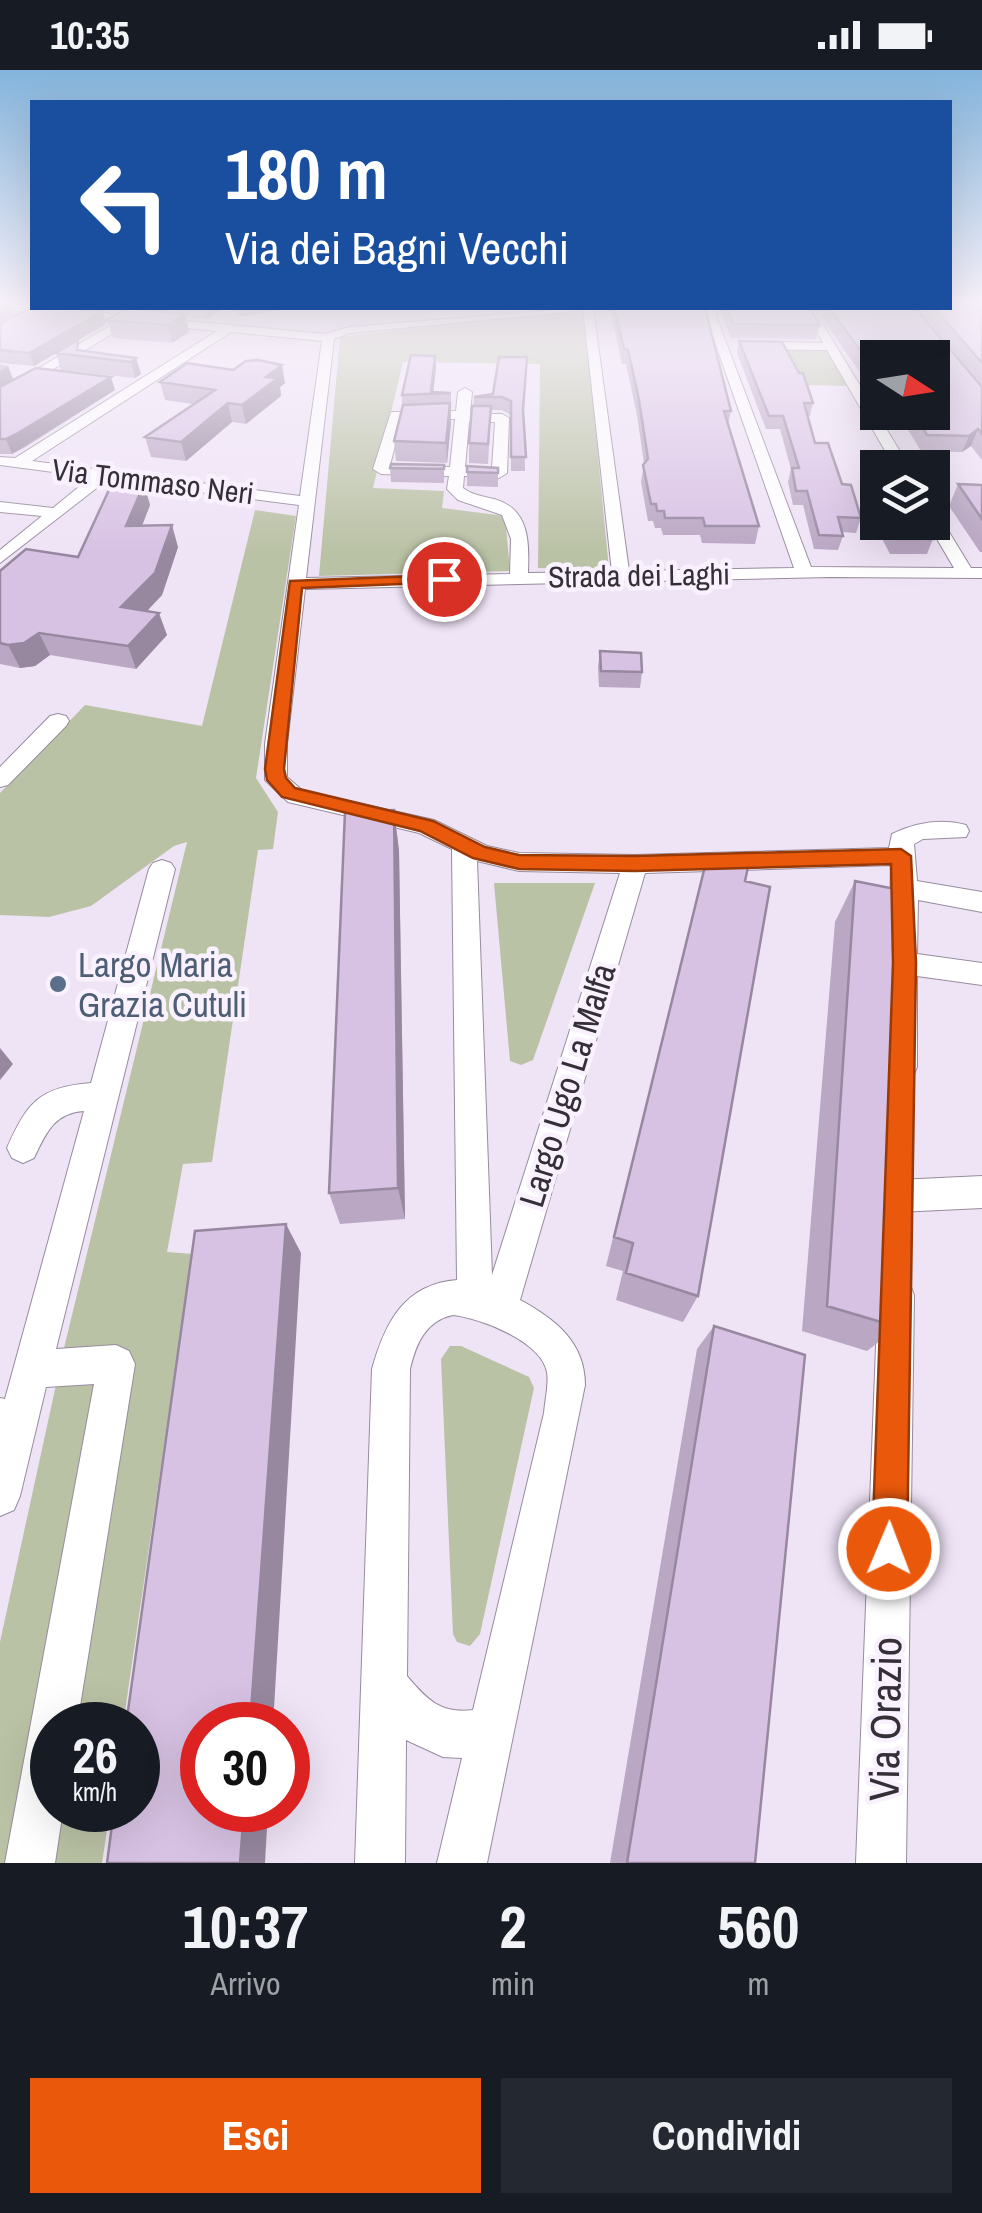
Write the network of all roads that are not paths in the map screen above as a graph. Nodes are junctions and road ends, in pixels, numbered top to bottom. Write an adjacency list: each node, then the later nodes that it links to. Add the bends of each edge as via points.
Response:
1 (127, 385): 6 (street)
2 (321, 385): 13 (street)
3 (598, 385): 20 (street)
4 (736, 385): 18 (street)
5 (853, 385): 9 (street)
6 (138, 386): 10 (street)
7 (465, 392): 8 (street)
8 (462, 417): 11 (street); 11 (street, via 502,418 498,473); 11 (street, via 396,415 381,469)
9 (892, 450)
10 (7, 464): 12 (street, Via Tommaso Neri)
11 (455, 473): 21 (street, via 458,495 502,506 516,517)
12 (105, 474): 13 (street, Via Tommaso Neri); 15 (street)
13 (305, 501): 22 (street)
14 (0, 507): 15 (street)
15 (58, 513): 17 (street)
16 (949, 540): 19 (street)
17 (0, 558)
18 (804, 572): 19 (street, Strada dei Laghi); 20 (street, Strada dei Laghi)
19 (974, 573)
20 (622, 575): 21 (street, Strada dei Laghi)
21 (519, 577): 22 (street, Strada dei Laghi)
22 (296, 584): 26 (street, via 276,780 296,797 426,826)
23 (58, 721): 24 (street)
24 (0, 780)
25 (956, 831): 29 (street, via 904,835)
26 (464, 845): 27 (street, via 519,862); 39 (street, Largo Ugo La Malfa)
27 (635, 864): 29 (street); 39 (street, Largo Ugo La Malfa)
28 (162, 869): 33 (street)
29 (903, 872): 30 (street); 31 (street)
30 (982, 902)
31 (904, 963): 32 (street); 34 (street)
32 (982, 974)
33 (105, 1096): 35 (street, via 50,1102); 40 (street)
34 (901, 1099)
35 (23, 1148)
36 (899, 1158): 38 (street, Via Orazio)
37 (982, 1192): 38 (street)
38 (898, 1196): 50 (street, Via Orazio)
39 (487, 1304): 43 (street, via 450,1297 430,1301 413,1315 394,1352); 45 (street, via 552,1344 564,1362 566,1386)
40 (33, 1369): 41 (street); 44 (street, via 116,1364)
41 (9, 1420): 42 (street)
42 (0, 1496)
43 (383, 1683): 45 (street, via 433,1731 463,1736); 48 (street)
44 (58, 1702)
45 (492, 1727): 49 (street)
46 (35, 1832): 47 (street)
47 (30, 1863)
48 (380, 1863)
49 (462, 1863)
50 (881, 1863)

